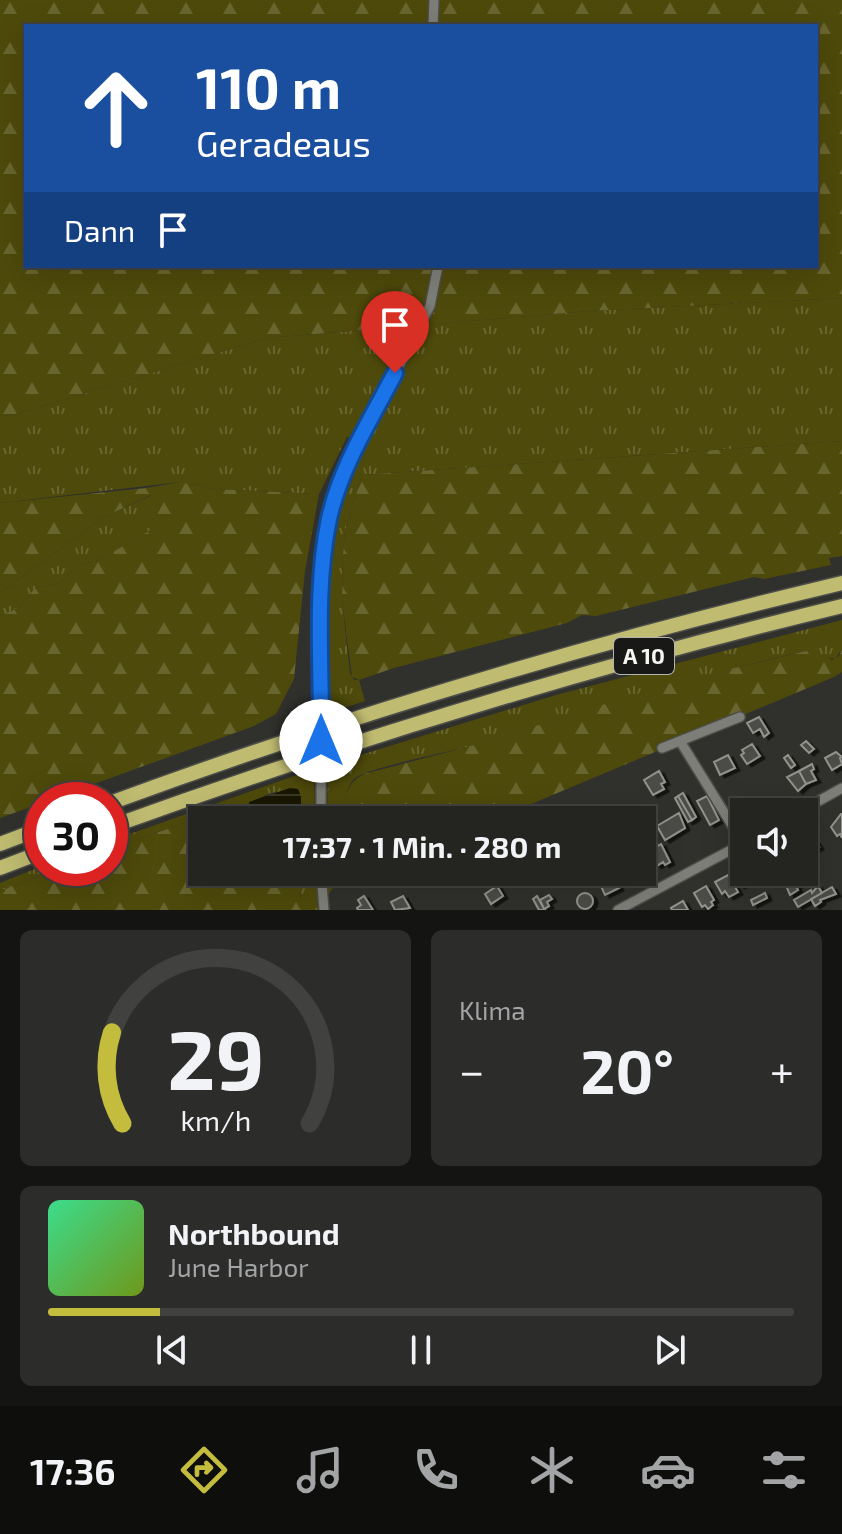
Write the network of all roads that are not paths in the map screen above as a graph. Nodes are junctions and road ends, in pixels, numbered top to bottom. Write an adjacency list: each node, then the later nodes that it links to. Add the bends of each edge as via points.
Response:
1 (434, 0): 2 (street)
2 (433, 24)
3 (438, 268): 12 (street, bridge, via 430,306 350,461 326,538)
4 (842, 583): 10 (highway, A 10, via 472,682)
5 (842, 606): 13 (highway, A 10, via 447,713)
6 (740, 717): 7 (street)
7 (680, 741): 8 (street); 14 (street)
8 (662, 748)
9 (842, 788): 11 (street)
10 (128, 797)
11 (818, 801)
12 (321, 806)
13 (128, 821)
14 (730, 821)
15 (24, 835): 16 (highway)
16 (0, 844)
17 (730, 850): 22 (street)
18 (24, 859): 19 (highway)
19 (0, 868)
20 (322, 886): 21 (street)
21 (324, 910)
22 (618, 910)

